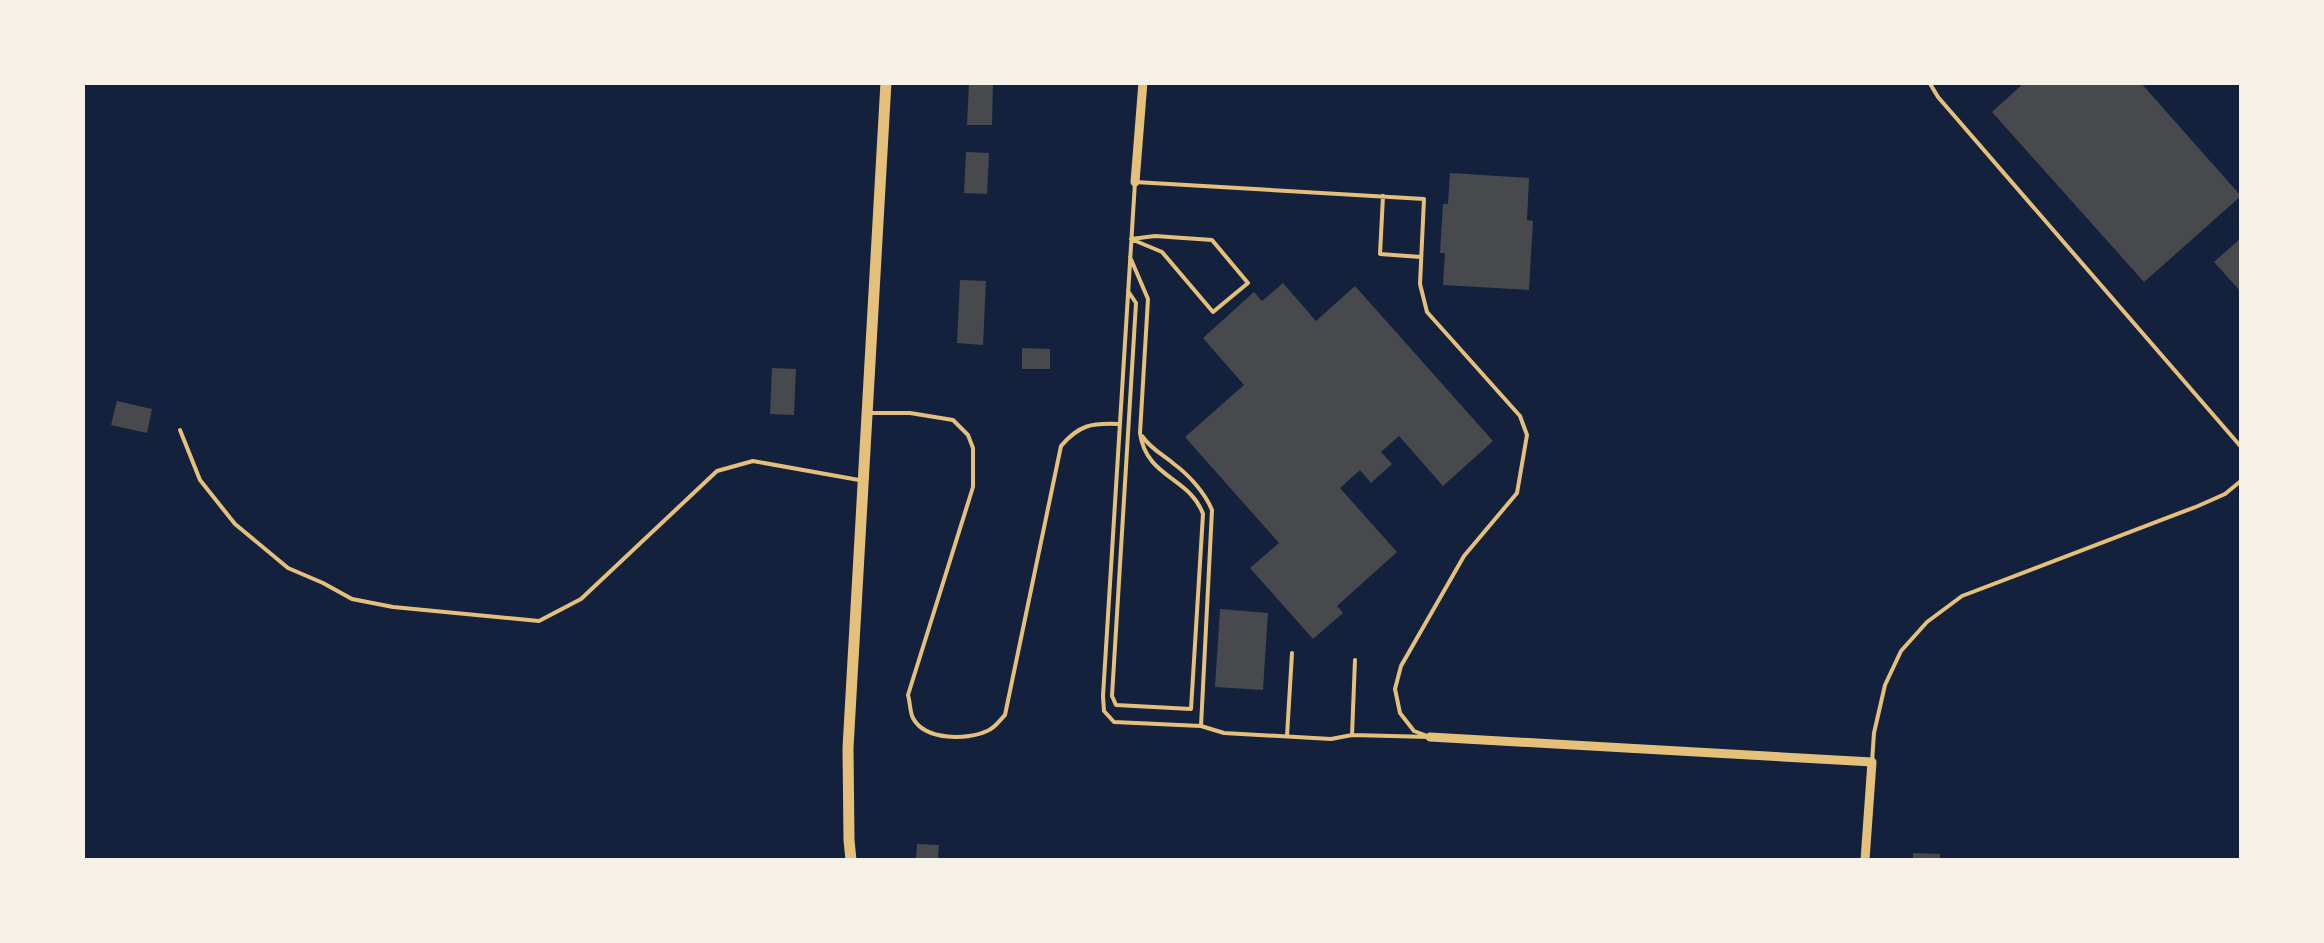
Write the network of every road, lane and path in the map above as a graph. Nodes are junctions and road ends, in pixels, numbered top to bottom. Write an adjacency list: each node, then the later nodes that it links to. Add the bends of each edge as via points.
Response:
1 (886, 82): 10 (street)
2 (1143, 82): 4 (street)
3 (1929, 82): 14 (lane)
4 (1135, 182): 5 (lane); 6 (lane)
5 (1383, 195): 8 (lane, via 1424,199); 8 (lane, via 1380,254)
6 (1131, 239): 6 (lane, via 1162,252 1213,312 1248,282 1212,240); 7 (lane)
7 (1130, 256): 9 (lane); 13 (lane, via 1148,299)
8 (1421, 257): 22 (lane, via 1426,312 1520,416 1527,435 1517,493 1464,556 1401,666 1395,689 1400,713 1414,731)
9 (1128, 290): 11 (lane); 13 (lane, via 1136,303 1112,696 1116,705 1191,709 1203,514 1192,495 1150,462)
10 (867, 412): 11 (lane, via 953,420 972,448 973,487 908,695 913,719 924,729 955,736 992,730 1005,715 1061,446 1072,432 1095,423); 16 (street)
11 (1118, 424): 19 (lane, via 1104,711 1114,722)
12 (180, 430): 16 (lane, via 200,480 235,524 288,568 352,599 539,621 581,599 717,471 754,460)
13 (1140, 433): 19 (lane, via 1212,510)
14 (2242, 448)
15 (2242, 480): 23 (lane, via 2198,506 1962,596 1927,622 1901,651 1885,684)
16 (864, 481): 24 (street, via 848,748)
17 (1292, 653): 21 (lane)
18 (1355, 660): 20 (lane)
19 (1201, 726): 21 (lane)
20 (1352, 735): 21 (lane); 22 (lane)
21 (1287, 736)
22 (1430, 736): 23 (street)
23 (1872, 762): 25 (street)
24 (851, 860)
25 (1864, 860)

